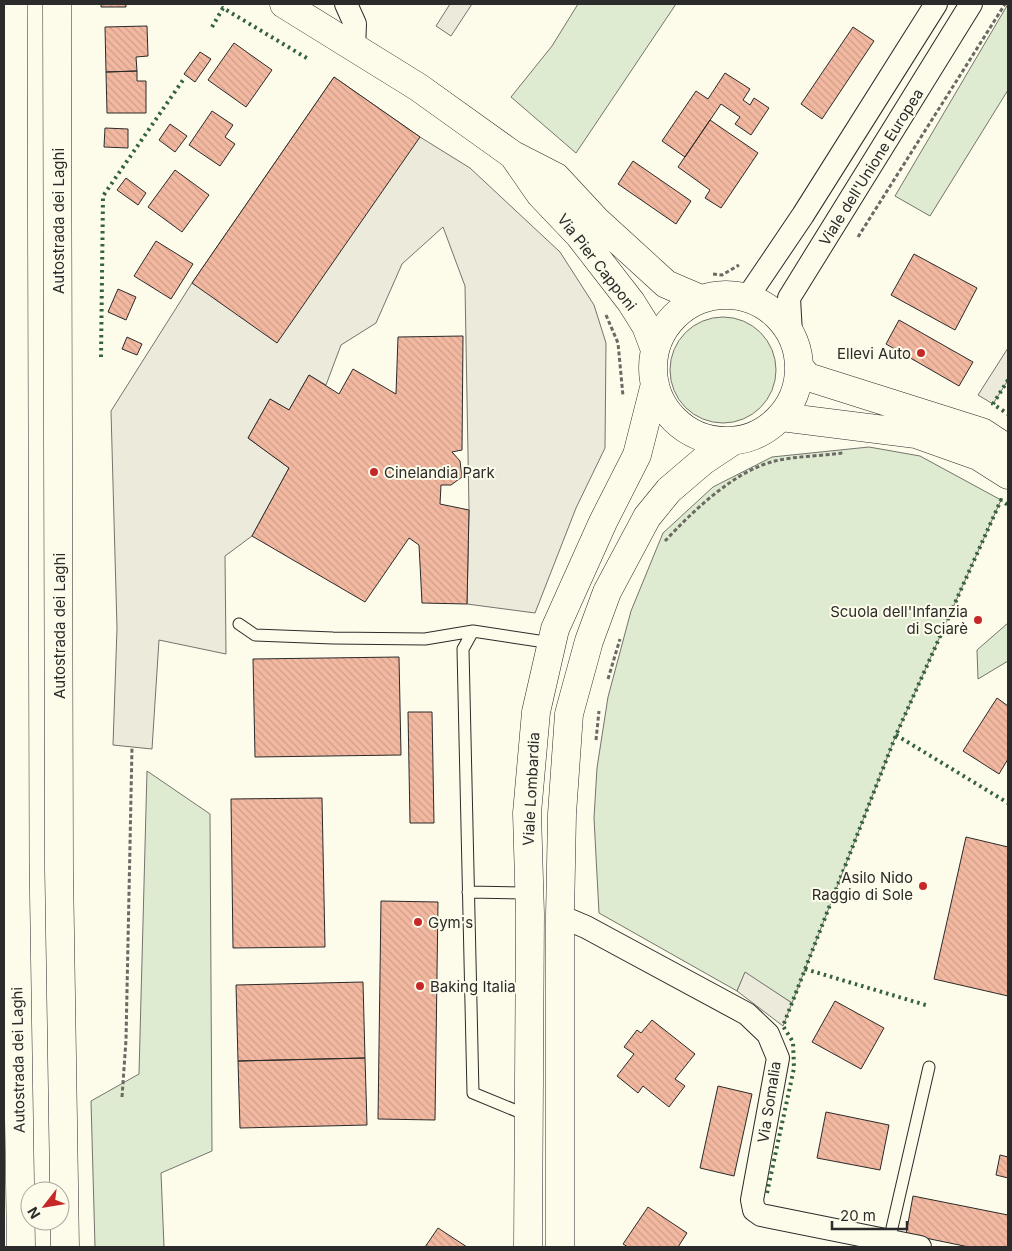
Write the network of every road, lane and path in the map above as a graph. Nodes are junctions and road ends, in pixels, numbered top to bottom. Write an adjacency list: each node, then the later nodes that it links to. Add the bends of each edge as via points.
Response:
1 (13, 4): 41 (main road, Autostrada dei Laghi, via 15,861)
2 (57, 4): 42 (main road, Autostrada dei Laghi, via 59,859)
3 (284, 4): 8 (main road, Via Pier Capponi)
4 (346, 4): 8 (street, via 355,24)
5 (936, 4): 13 (street, via 803,215)
6 (971, 4): 15 (street, Viale dell'Unione Europea, via 788,298)
7 (1005, 4): 10 (path)
8 (354, 48): 9 (main road, Via Pier Capponi, via 443,104)
9 (513, 155): 12 (main road, Via Pier Capponi, via 556,177 596,220 666,284); 16 (main road, Via Pier Capponi, via 540,194 579,235 631,302 646,326)
10 (856, 240)
11 (741, 264): 12 (path)
12 (703, 286): 13 (main road, via 723,295); 16 (main road, via 667,324)
13 (745, 297): 15 (main road, via 764,305)
14 (604, 310): 19 (path, via 618,343)
15 (791, 334): 17 (main road)
16 (655, 350): 18 (main road)
17 (800, 367): 20 (main road, via 795,394); 22 (main road, via 808,377 982,432)
18 (655, 384): 21 (main road, via 665,409 683,428 707,439); 29 (main road, Viale Lombardia, via 637,455 603,522 555,629)
19 (622, 405)
20 (781, 417): 21 (main road, via 760,434); 24 (main road, via 916,434 978,456)
21 (733, 441): 36 (main road, via 669,490 647,517 607,592 589,641 569,714 562,814)
22 (1008, 449)
23 (848, 452): 25 (path, via 774,461 729,482 686,519)
24 (1008, 475)
25 (663, 545)
26 (239, 624): 27 (lane, via 255,635 333,638 425,640)
27 (473, 631): 29 (lane); 34 (lane, via 463,649)
28 (622, 632): 30 (path)
29 (552, 643): 35 (main road, Viale Lombardia, via 536,712 527,813)
30 (605, 689)
31 (600, 708): 32 (path)
32 (595, 745)
33 (132, 747): 38 (path)
34 (468, 892): 35 (lane); 39 (lane, via 472,1093)
35 (529, 893): 39 (main road, Viale Lombardia)
36 (560, 916): 40 (street, Via Somalia, via 747,1014 768,1034 778,1058 752,1200 754,1210 762,1215); 44 (main road)
37 (929, 1067): 40 (lane)
38 (122, 1097)
39 (529, 1116): 43 (main road, Viale Lombardia)
40 (888, 1241): 45 (street, Via Somalia)
41 (21, 1247)
42 (65, 1247)
43 (528, 1247)
44 (560, 1247)
45 (920, 1247)

